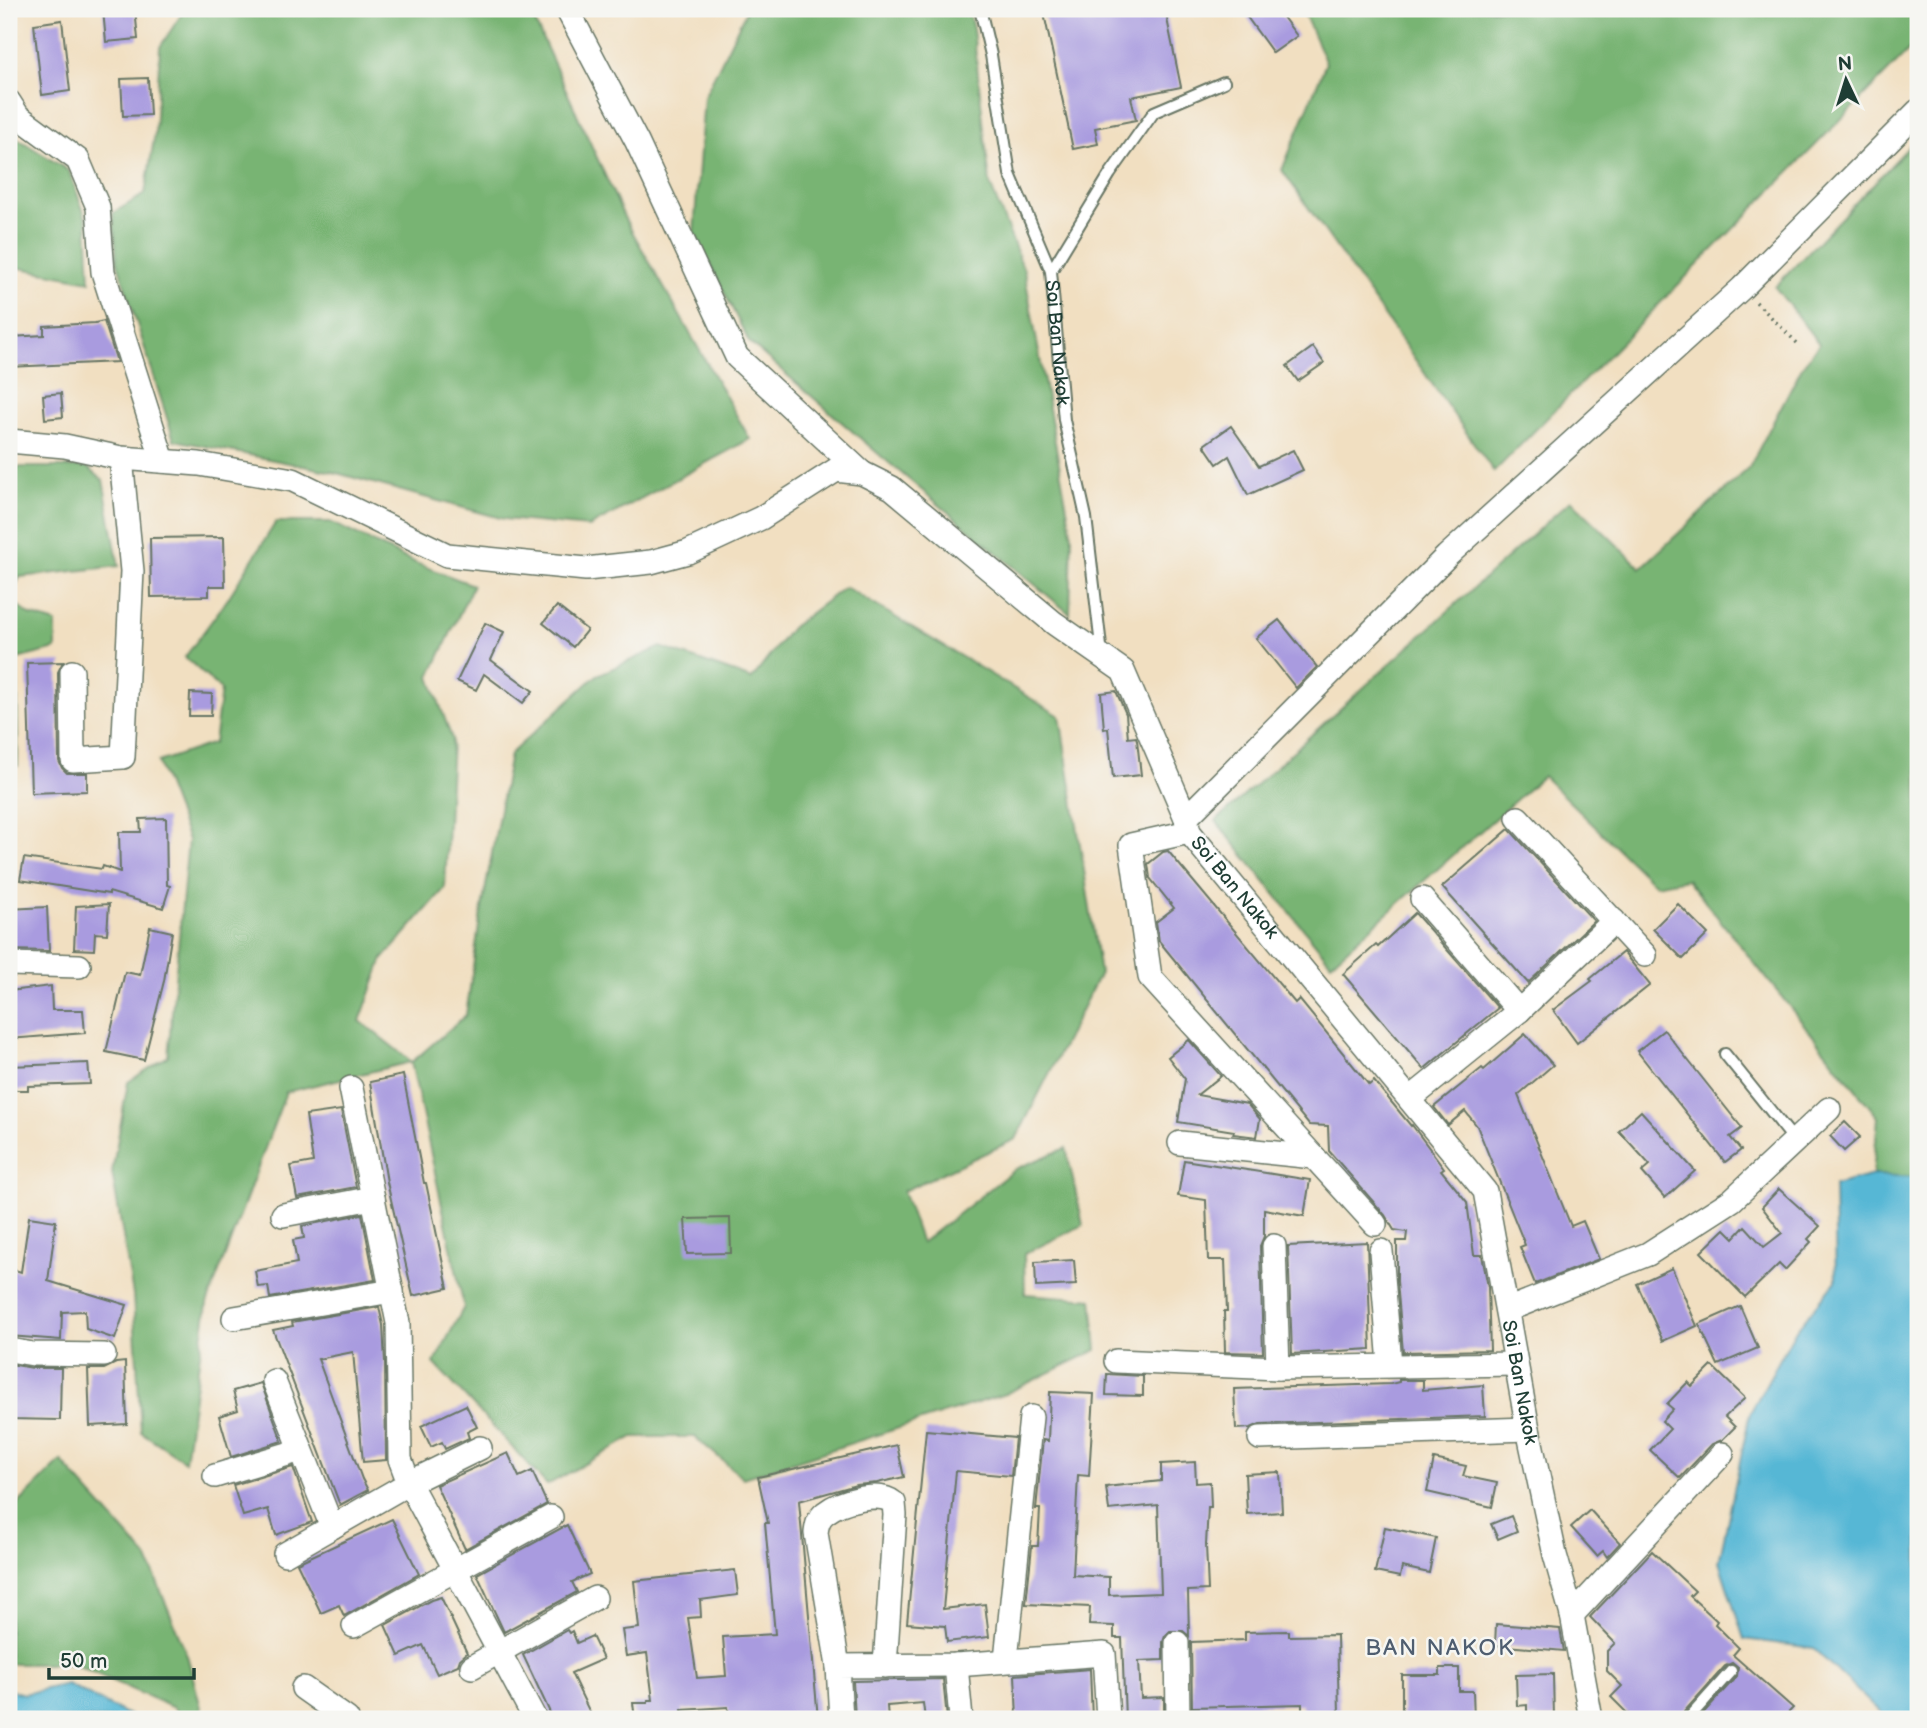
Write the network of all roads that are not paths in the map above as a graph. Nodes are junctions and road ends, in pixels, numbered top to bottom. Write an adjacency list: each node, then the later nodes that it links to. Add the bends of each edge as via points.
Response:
1 (567, 9): 10 (street, via 636,142 737,357)
2 (980, 9): 6 (lane, Soi Ban Nakok, via 1010,174)
3 (1224, 82): 6 (lane, via 1154,112)
4 (9, 102): 9 (street, via 18,116 78,160 98,207 103,272)
5 (1918, 111): 14 (street, via 1742,288 1447,556)
6 (1051, 271): 11 (lane, Soi Ban Nakok, via 1064,420 1086,517)
7 (9, 441): 8 (street)
8 (121, 458): 9 (street); 12 (street, via 132,571 123,757 74,760)
9 (163, 461): 10 (street, via 293,480 447,555 586,569 651,562 688,552 761,518 836,470)
10 (862, 473): 11 (street, via 892,488 1054,623)
11 (1102, 655): 14 (street, Soi Ban Nakok, via 1123,671)
12 (72, 672)
13 (1518, 818): 16 (street)
14 (1187, 825): 23 (street, Soi Ban Nakok); 27 (street, via 1131,845 1150,977)
15 (1422, 900): 20 (street)
16 (1614, 921): 17 (street); 20 (street)
17 (1645, 955)
18 (9, 964): 19 (street)
19 (79, 966)
20 (1519, 1011): 23 (street)
21 (1725, 1054): 25 (lane)
22 (351, 1088): 28 (street)
23 (1410, 1099): 34 (street, Soi Ban Nakok, via 1485,1191)
24 (1829, 1109): 25 (street)
25 (1795, 1142): 34 (street, via 1732,1200 1648,1254)
26 (1180, 1143): 27 (street)
27 (1314, 1157): 30 (street)
28 (373, 1198): 29 (street); 33 (street)
29 (283, 1215)
30 (1375, 1224)
31 (1274, 1246): 41 (street)
32 (1381, 1251): 40 (street)
33 (392, 1291): 35 (street); 50 (street, via 398,1323 400,1459)
34 (1507, 1310): 39 (street, Soi Ban Nakok)
35 (234, 1318)
36 (9, 1350): 37 (street)
37 (104, 1355)
38 (1116, 1361): 41 (street)
39 (1516, 1364): 40 (street); 44 (street, Soi Ban Nakok)
40 (1390, 1365): 41 (street)
41 (1278, 1368)
42 (274, 1381): 47 (street)
43 (1031, 1417): 60 (street)
44 (1528, 1429): 45 (street); 56 (street, Soi Ban Nakok)
45 (1260, 1438)
46 (480, 1448): 50 (street)
47 (301, 1450): 49 (street); 52 (street)
48 (1722, 1454): 56 (street)
49 (215, 1476)
50 (409, 1483): 52 (street); 54 (street)
51 (551, 1517): 54 (street)
52 (332, 1527): 53 (street)
53 (285, 1554)
54 (456, 1570): 57 (street); 59 (street)
55 (595, 1598): 59 (street)
56 (1572, 1615): 73 (street, Soi Ban Nakok)
57 (354, 1626)
58 (1177, 1643): 72 (street)
59 (499, 1652): 64 (street); 68 (street)
60 (1006, 1659): 61 (street); 71 (street, via 1104,1654)
61 (956, 1664): 63 (street); 70 (street)
62 (838, 1666): 63 (street); 63 (street, via 816,1533 818,1520 827,1511 879,1496 894,1503 895,1515); 69 (street)
63 (886, 1666)
64 (472, 1667)
65 (1731, 1671): 74 (lane)
66 (303, 1688): 67 (street)
67 (347, 1719)
68 (535, 1719)
69 (841, 1719)
70 (961, 1719)
71 (1108, 1719)
72 (1178, 1719)
73 (1591, 1719)
74 (1688, 1719)

